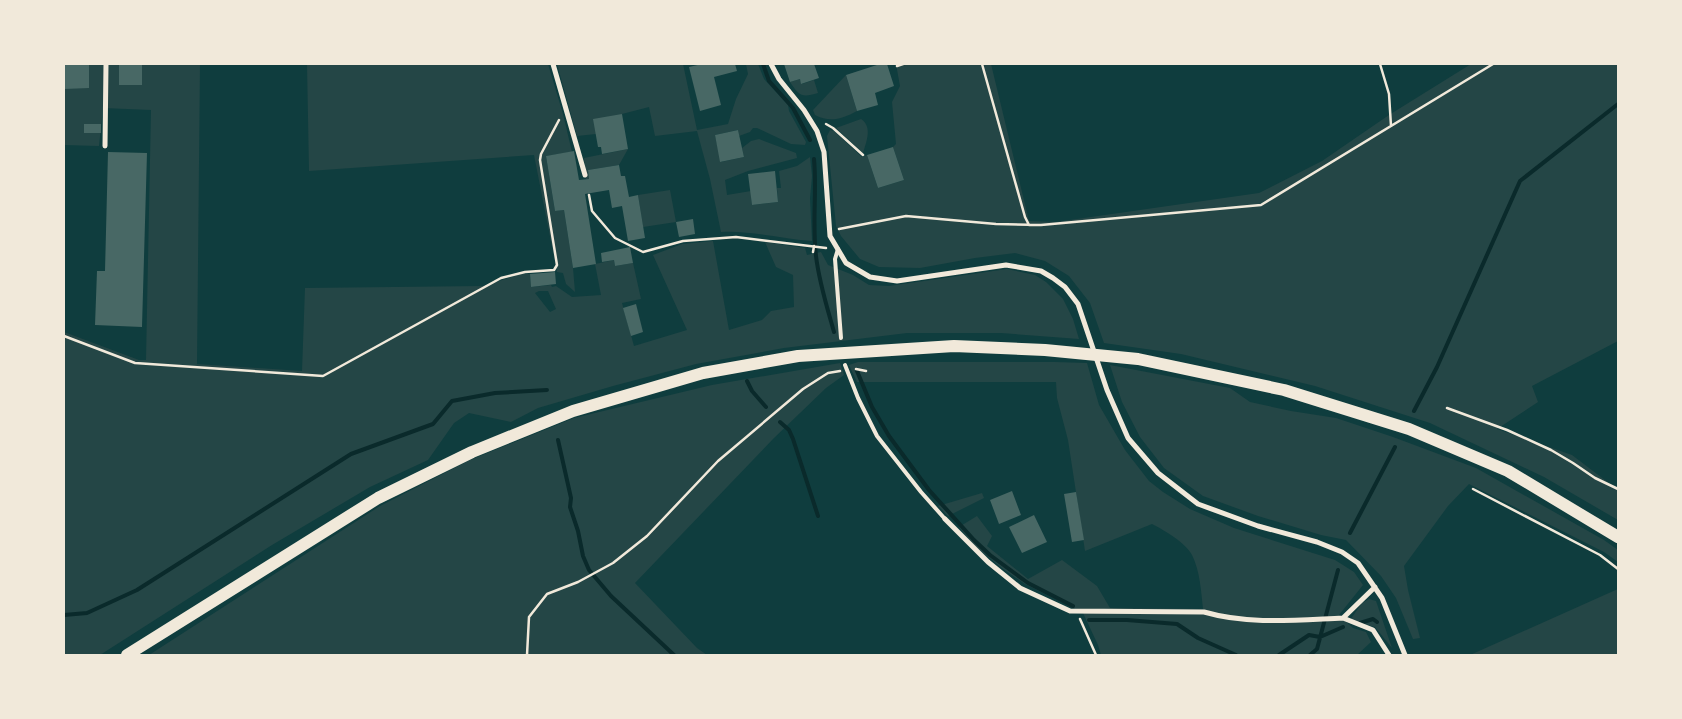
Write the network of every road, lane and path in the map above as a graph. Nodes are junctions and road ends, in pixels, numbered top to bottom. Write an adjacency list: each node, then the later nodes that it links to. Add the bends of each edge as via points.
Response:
1 (106, 64): 12 (street)
2 (553, 64): 9 (street)
3 (771, 64): 17 (street, via 804,110 824,152)
4 (903, 64): 8 (path)
5 (982, 64): 16 (path)
6 (1380, 64): 11 (path, via 1389,94)
7 (1493, 64): 11 (path)
8 (897, 66)
9 (566, 107): 14 (street); 20 (path, via 540,160 557,264 554,270 501,278 323,376 135,363)
10 (826, 124): 13 (path)
11 (1390, 126): 16 (path, via 1261,205)
12 (105, 146)
13 (863, 155)
14 (585, 175)
15 (589, 195): 19 (path, via 592,211 616,238 643,252 683,241 736,237 815,247)
16 (1029, 225): 17 (path, via 906,216)
17 (830, 231): 18 (street)
18 (838, 249): 21 (lane, via 835,259); 30 (street, via 846,263 870,277 898,281 1006,265 1041,272 1065,286 1078,304 1107,390 1128,438 1158,473 1198,504 1342,552 1358,563)
19 (813, 252)
20 (64, 336)
21 (840, 338)
22 (845, 365): 23 (lane)
23 (848, 370): 27 (lane, via 877,436); 34 (path, via 828,373 803,388 718,461 646,536 613,563 547,594 529,617)
24 (1447, 408): 26 (path, via 1551,450)
25 (1473, 489): 29 (path, via 1600,555)
26 (1618, 489)
27 (945, 519): 31 (street, via 988,562 1020,588)
28 (1618, 537): 33 (highway, via 1508,471 1409,429 1284,390 1138,360 1045,350 954,346 798,356 703,373 591,405 472,452 378,498)
29 (1618, 568)
30 (1375, 586): 32 (street); 37 (street)
31 (1076, 611): 32 (street, via 1204,612 1260,621); 35 (path)
32 (1343, 618): 36 (street, via 1373,630)
33 (127, 655)
34 (527, 655)
35 (1096, 655)
36 (1389, 655)
37 (1405, 655)

